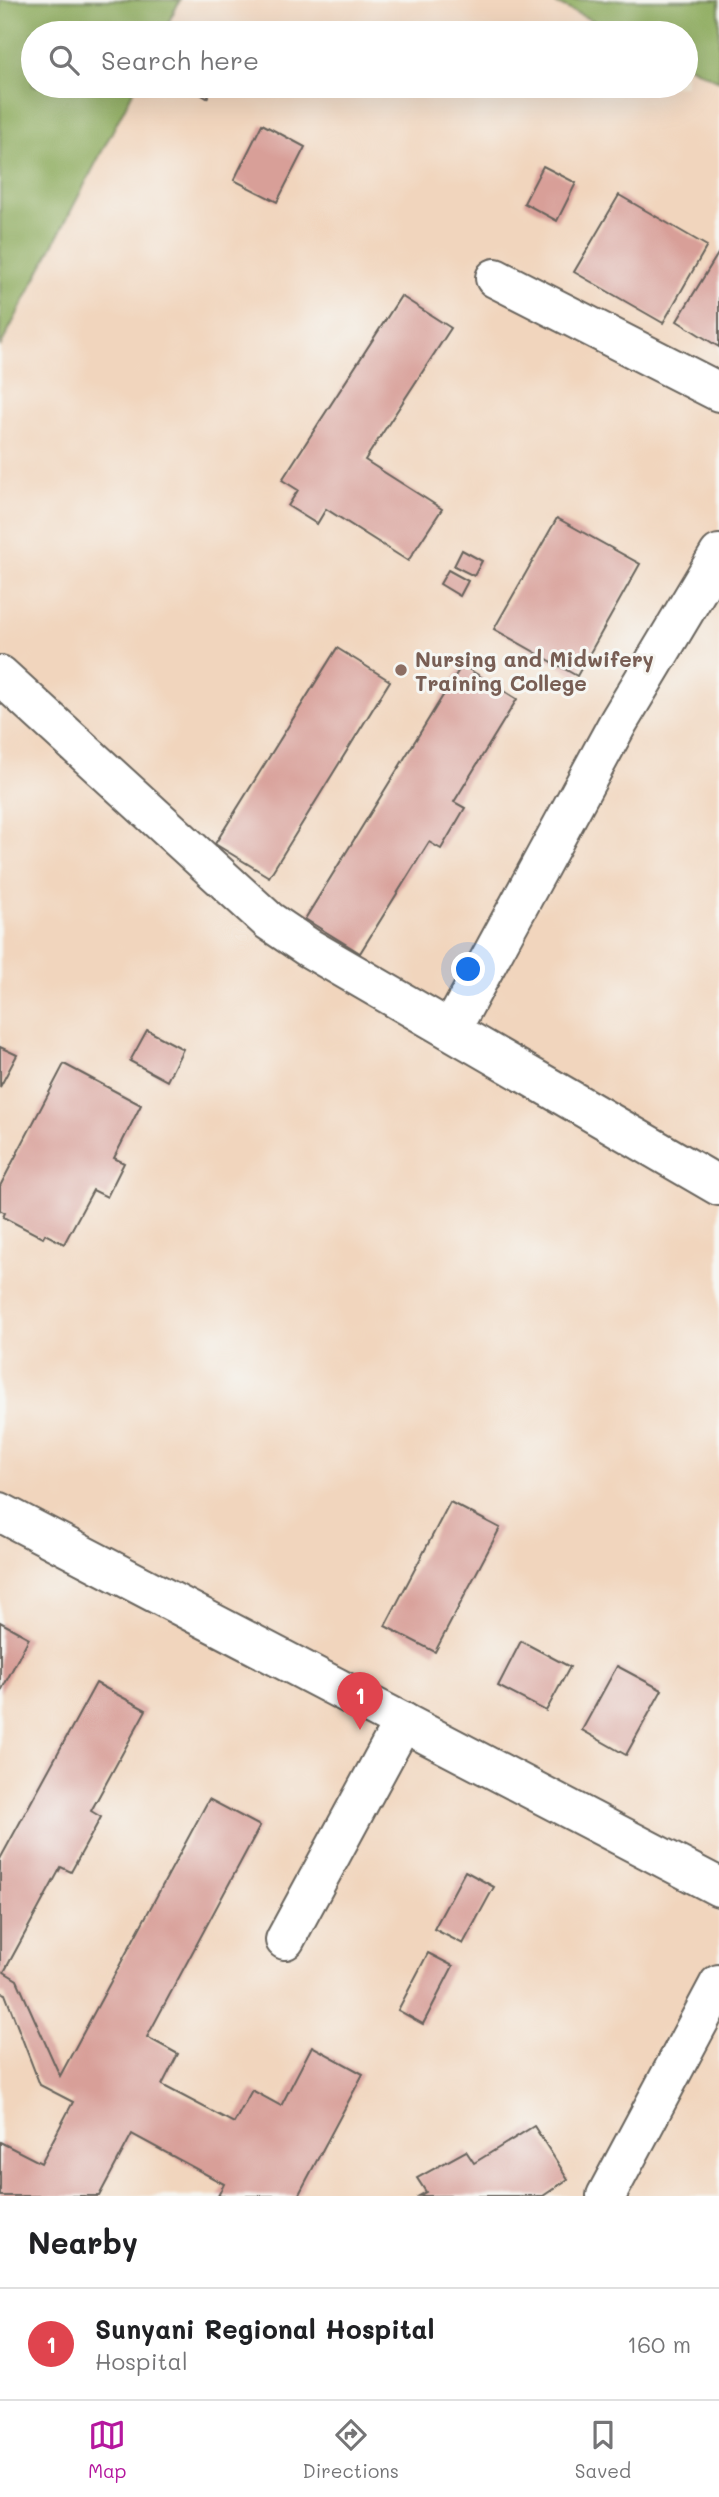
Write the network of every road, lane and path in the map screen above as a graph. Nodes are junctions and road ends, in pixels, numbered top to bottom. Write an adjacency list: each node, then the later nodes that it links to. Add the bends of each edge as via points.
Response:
1 (495, 278): 2 (street)
2 (719, 392)
3 (719, 554): 5 (street, via 619,720)
4 (0, 676): 5 (street, via 269,920)
5 (451, 1030): 6 (street)
6 (719, 1186)
7 (0, 1512): 8 (street)
8 (403, 1721): 9 (street); 10 (street)
9 (719, 1887)
10 (285, 1940)
11 (719, 1984): 12 (street)
12 (606, 2196)

